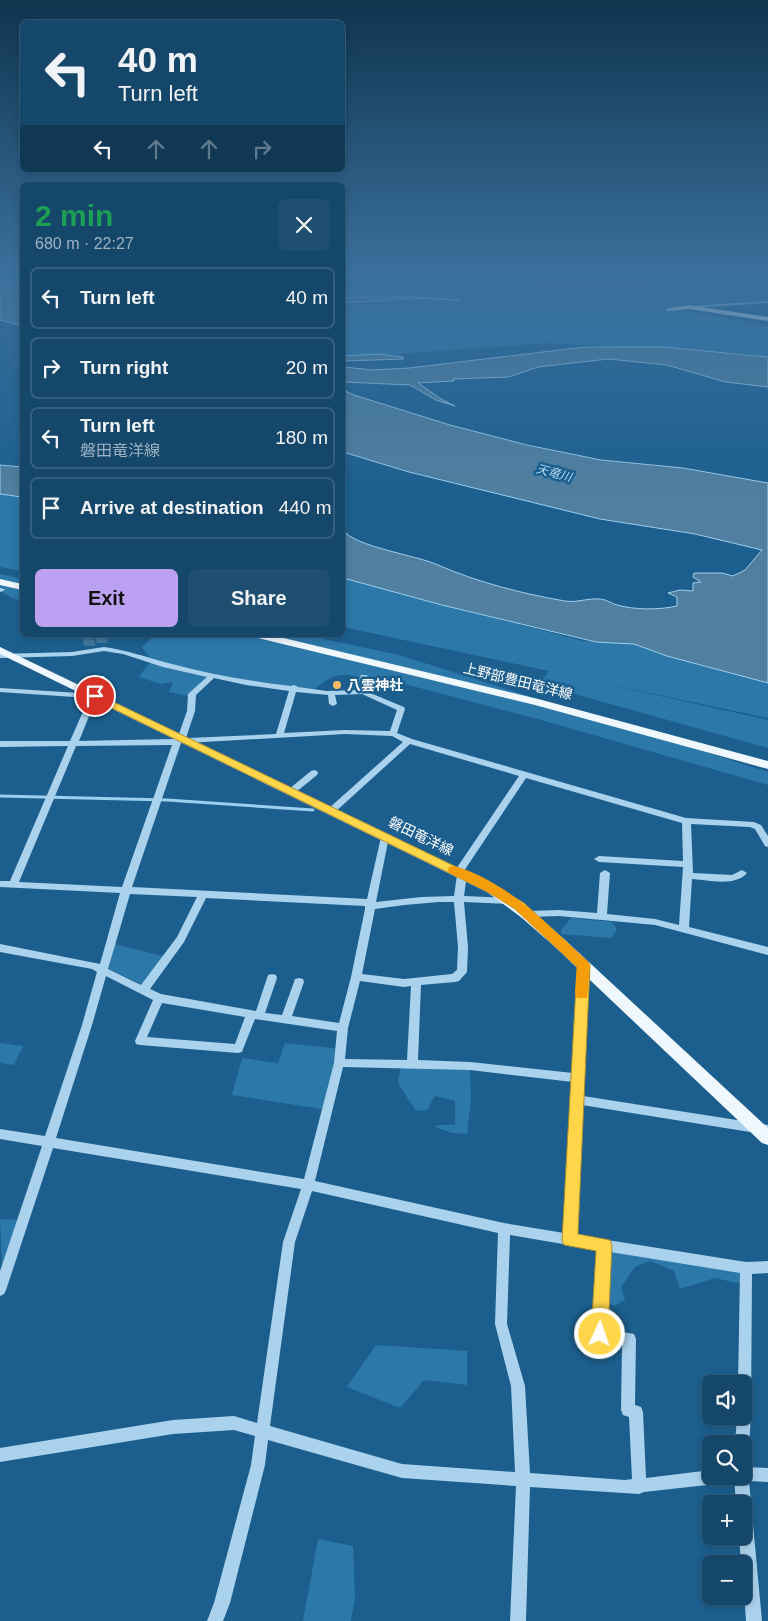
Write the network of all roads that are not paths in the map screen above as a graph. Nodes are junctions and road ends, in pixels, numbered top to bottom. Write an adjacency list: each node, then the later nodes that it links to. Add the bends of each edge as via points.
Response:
1 (20, 586): 2 (main road)
2 (1, 588)
3 (266, 637): 21 (main road, 上野部豊田竜洋線, via 538,702)
4 (0, 650): 5 (main road, 磐田竜洋線)
5 (7, 656): 6 (street, via 72,654 104,649); 13 (main road, 磐田竜洋線)
6 (212, 676): 9 (street); 17 (street, via 192,694 189,719)
7 (364, 677): 11 (street)
8 (101, 678): 13 (street)
9 (294, 687): 12 (street); 16 (street)
10 (0, 690): 13 (street)
11 (358, 692): 12 (street); 15 (street, via 400,709)
12 (331, 693): 14 (street)
13 (95, 697): 17 (main road, 磐田竜洋線); 19 (street)
14 (333, 704)
15 (393, 734): 16 (street, via 344,732); 18 (street)
16 (279, 736): 17 (street)
17 (181, 739): 19 (street); 24 (main road, 磐田竜洋線); 37 (street)
18 (409, 741): 23 (street); 25 (street)
19 (73, 743): 20 (street); 36 (street)
20 (0, 744)
21 (768, 765)
22 (314, 773): 24 (street)
23 (524, 774): 26 (street); 31 (street)
24 (292, 792): 25 (main road, 磐田竜洋線)
25 (331, 811): 27 (main road, 磐田竜洋線)
26 (686, 821): 28 (street, via 751,824 758,827); 30 (street)
27 (384, 837): 31 (main road, 磐田竜洋線); 41 (street)
28 (768, 844)
29 (599, 859): 30 (street)
30 (688, 864): 34 (street)
31 (460, 873): 39 (street); 40 (main road, 磐田竜洋線)
32 (605, 873): 43 (street)
33 (742, 874): 34 (street, via 733,878)
34 (688, 876): 44 (street)
35 (0, 884): 36 (street)
36 (13, 884): 37 (street)
37 (126, 890): 38 (street); 48 (street)
38 (203, 894): 41 (street); 53 (street, via 181,939)
39 (458, 899): 40 (street); 41 (street); 52 (street, via 464,958 462,972 455,978)
40 (512, 901): 42 (main road, 磐田竜洋線)
41 (369, 905): 49 (street)
42 (528, 914): 43 (street, via 559,912); 47 (main road, 磐田竜洋線)
43 (602, 917): 44 (street, via 655,922)
44 (684, 929): 46 (street)
45 (0, 948): 48 (street)
46 (768, 951)
47 (584, 965): 60 (street); 62 (main road, 磐田竜洋線)
48 (104, 970): 53 (street); 65 (street)
49 (356, 977): 52 (street); 57 (street)
50 (272, 978): 55 (street)
51 (298, 982): 56 (street)
52 (416, 982): 59 (street)
53 (143, 990): 54 (street)
54 (159, 998): 55 (street); 55 (street, via 140,1041 238,1049)
55 (255, 1015): 56 (street)
56 (286, 1020): 57 (street)
57 (343, 1028): 58 (street)
58 (339, 1063): 59 (street); 66 (street)
59 (412, 1065): 60 (street, via 470,1066)
60 (577, 1078): 61 (street)
61 (577, 1100): 62 (street); 68 (street)
62 (763, 1129): 64 (main road, 磐田竜洋線)
63 (0, 1134): 65 (street)
64 (768, 1138)
65 (49, 1142): 66 (street); 72 (street)
66 (308, 1186): 67 (street); 74 (street, via 289,1242)
67 (504, 1229): 68 (street); 79 (street, via 501,1324 518,1386)
68 (570, 1240): 69 (street)
69 (604, 1245): 71 (street); 81 (street, via 600,1334 629,1339 628,1410 636,1412)
70 (768, 1267): 71 (street)
71 (746, 1268): 73 (street)
72 (0, 1288)
73 (745, 1375)
74 (264, 1431): 75 (street, via 234,1424 172,1427); 79 (street, via 355,1460 402,1471); 82 (street, via 258,1465)
75 (0, 1455)
76 (752, 1475): 77 (street)
77 (768, 1475)
78 (702, 1479): 81 (street)
79 (523, 1481): 81 (street); 83 (street)
80 (743, 1485): 84 (street)
81 (638, 1486)
82 (215, 1621)
83 (518, 1621)
84 (754, 1621)

